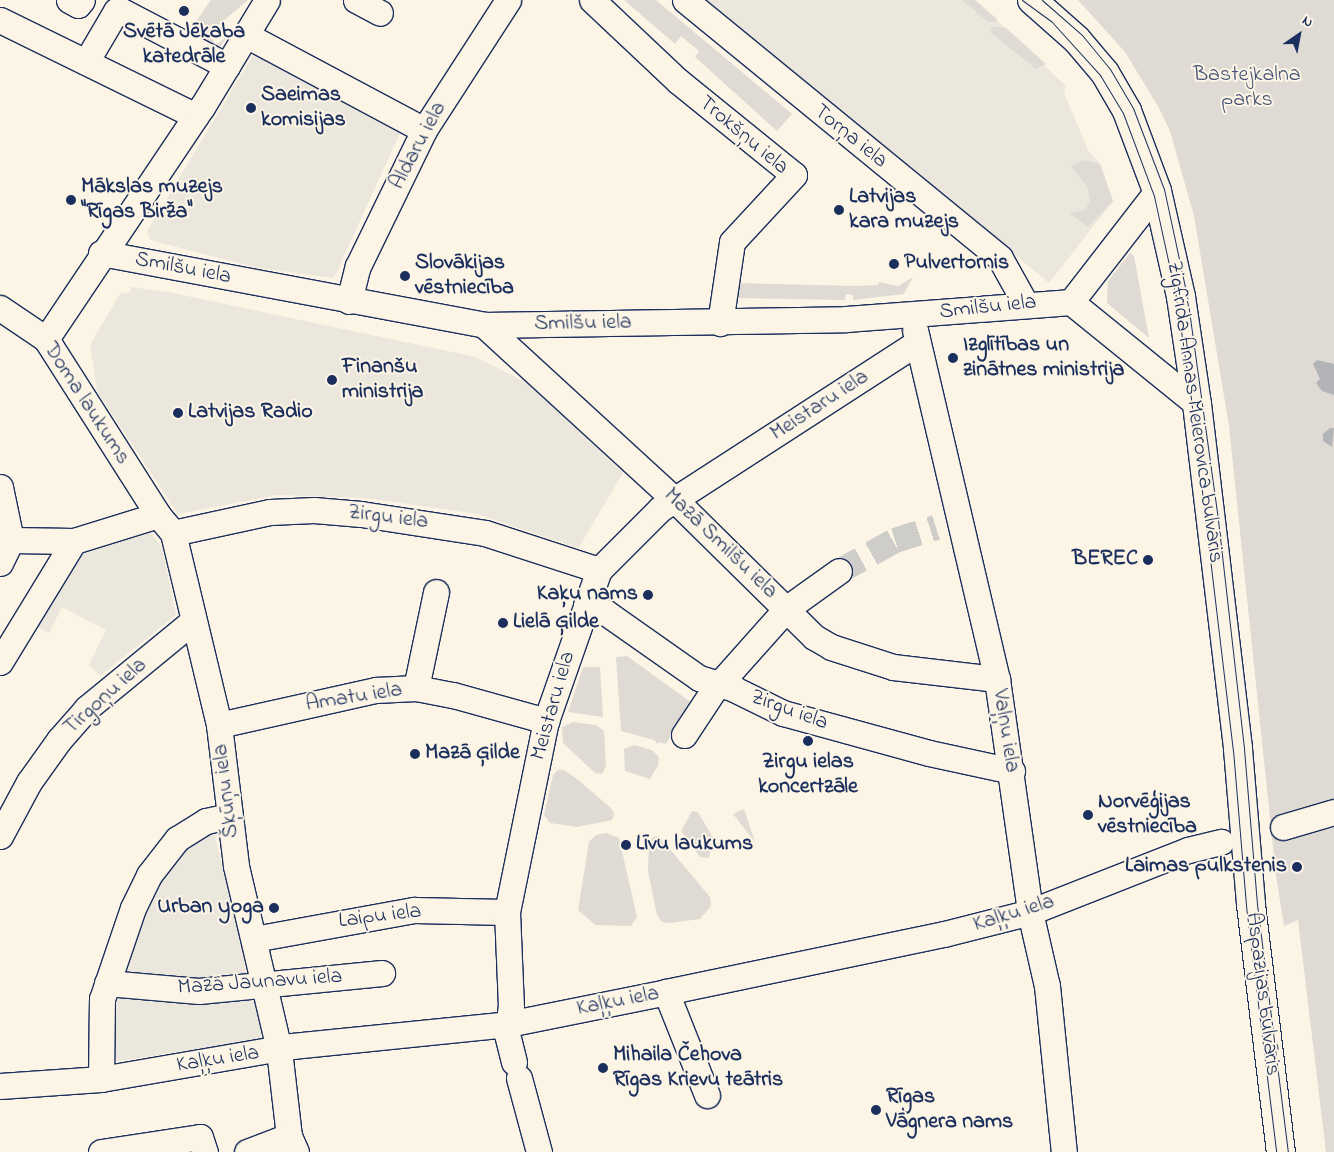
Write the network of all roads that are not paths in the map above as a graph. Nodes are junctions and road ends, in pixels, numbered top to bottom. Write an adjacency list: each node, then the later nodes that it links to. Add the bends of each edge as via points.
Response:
1 (69, 0): 2 (street, via 78,5)
2 (82, 0)
3 (267, 0): 11 (street)
4 (356, 0): 9 (street)
5 (508, 0): 15 (street, Aldaru iela)
6 (592, 0): 23 (street, Trokšņu iela, via 678,81 794,175 732,242)
7 (685, 0): 20 (street, Torņa iela, via 1000,258)
8 (1032, 0): 16 (street, Zigfrīda Annas Meierovica bulvāris, via 1072,35 1104,73 1127,111)
9 (380, 14)
10 (0, 20): 12 (street)
11 (249, 30): 13 (street); 15 (street)
12 (86, 62): 13 (street, via 116,11 120,10); 14 (street)
13 (227, 66): 14 (street)
14 (196, 116): 17 (street)
15 (424, 130): 18 (street, Aldaru iela, via 358,266)
16 (1157, 191): 19 (street); 27 (street, Zigfrīda Annas Meierovica bulvāris, via 1181,297)
17 (101, 253): 18 (street, Smilšu iela); 25 (street)
18 (349, 301): 24 (street, Smilšu iela)
19 (1071, 302): 20 (street, Smilšu iela); 27 (street)
20 (1025, 304): 22 (street, Smilšu iela)
21 (0, 308): 25 (street, Doma laukums)
22 (914, 315): 23 (street, Smilšu iela); 26 (street, Vaļņu iela)
23 (720, 323): 24 (street, Smilšu iela)
24 (484, 325): 29 (street, Mazā Smilšu iela)
25 (46, 339): 30 (street, Doma laukums)
26 (916, 344): 29 (street, Meistaru iela); 41 (street, Vaļņu iela, via 947,523)
27 (1197, 404): 52 (street, Zigfrīda Annas Meierovica bulvāris)
28 (0, 487): 31 (street)
29 (675, 500): 34 (street, Meistaru iela, via 660,509); 38 (street, Mazā Smilšu iela)
30 (166, 524): 32 (street); 34 (street, Zirgu iela, via 270,512 314,510 352,513 485,533); 39 (street, Šķūņu iela)
31 (11, 540): 32 (street); 33 (street)
32 (74, 541): 40 (street)
33 (0, 563)
34 (599, 570): 37 (street, Meistaru iela)
35 (839, 571): 38 (street)
36 (436, 592): 43 (street)
37 (586, 605): 42 (street, Zirgu iela, via 604,612 700,678); 44 (street, Meistaru iela)
38 (786, 609): 41 (street, Mazā Smilšu iela, via 814,637 830,647 862,658 893,667); 42 (street)
39 (193, 621): 45 (street, Šķūņu iela); 51 (street, Tirgoņu iela, via 87,708 29,782)
40 (0, 662)
41 (997, 679): 47 (street, Vaļņu iela)
42 (720, 684): 46 (street); 47 (street, Zirgu iela, via 783,713 929,753)
43 (416, 688): 44 (street, Amatu iela); 45 (street, Amatu iela, via 376,690)
44 (546, 721): 53 (street, Meistaru iela)
45 (219, 725): 49 (street, Šķūņu iela)
46 (684, 735)
47 (1012, 771): 54 (street, Vaļņu iela)
48 (1334, 812): 50 (street)
49 (229, 816): 55 (street, Šķūņu iela, via 236,866); 57 (street, via 217,817 192,828 162,855 133,908)
50 (1283, 827)
51 (3, 831)
52 (1233, 838): 54 (street, Kaļķu iela, via 1196,848); 72 (street, Aspazijas bulvāris, via 1251,905)
53 (507, 912): 55 (street, Laipu iela, via 414,910); 60 (street, Meistaru iela)
54 (1030, 912): 59 (street, Kaļķu iela, via 944,934); 71 (street, Vaļņu iela, via 1046,986)
55 (254, 939): 58 (street, Šķūņu iela)
56 (382, 974): 58 (street, Mazā Jaunavu iela)
57 (107, 983): 58 (street, Mazā Jaunavu iela, via 199,991); 62 (street, via 102,999)
58 (264, 987): 61 (street, Šķūņu iela)
59 (666, 992): 60 (street, Kaļķu iela); 64 (street)
60 (508, 1024): 61 (street, Kaļķu iela); 70 (street, Meistaru iela, via 507,1034)
61 (279, 1050): 62 (street, Kaļķu iela); 65 (street, Šķūņu iela)
62 (101, 1079): 63 (street, Kaļķu iela)
63 (0, 1086)
64 (708, 1095)
65 (292, 1144): 69 (street)
66 (127, 1145): 67 (street); 68 (street, via 200,1138)
67 (101, 1152)
68 (205, 1152)
69 (247, 1152)
70 (539, 1152)
71 (1064, 1152)
72 (1281, 1152)

